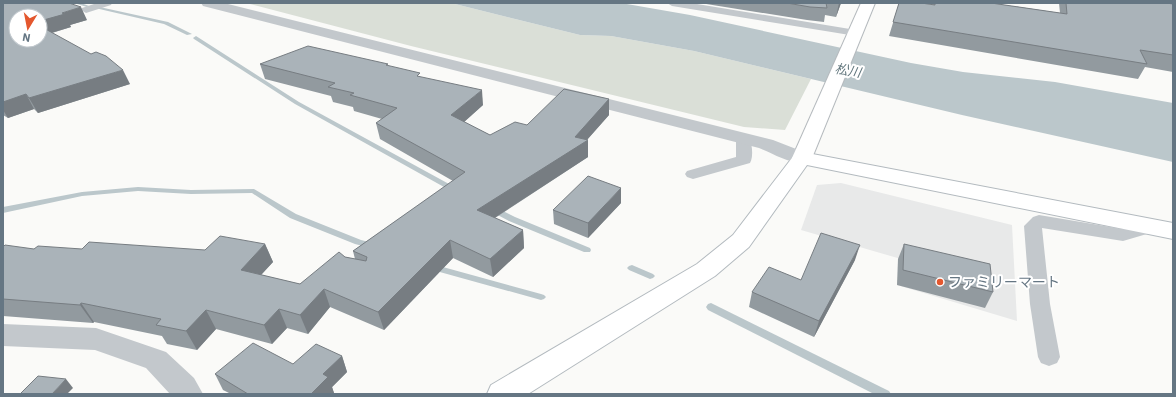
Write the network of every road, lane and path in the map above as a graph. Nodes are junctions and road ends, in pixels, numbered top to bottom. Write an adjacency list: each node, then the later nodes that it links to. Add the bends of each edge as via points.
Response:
1 (107, 3): 5 (lane)
2 (208, 3): 7 (street)
3 (672, 3): 6 (lane)
4 (868, 3): 6 (street)
5 (86, 10)
6 (855, 35): 8 (street)
7 (743, 138): 8 (street); 9 (lane, via 744,160)
8 (802, 158): 10 (street); 15 (street, via 741,241 706,270)
9 (693, 174)
10 (1151, 227): 11 (street); 13 (lane, via 1123,235 1039,221 1034,226 1040,304)
11 (1173, 231)
12 (3, 335): 14 (street, via 96,339 156,360)
13 (1048, 357)
14 (188, 394)
15 (502, 394)

